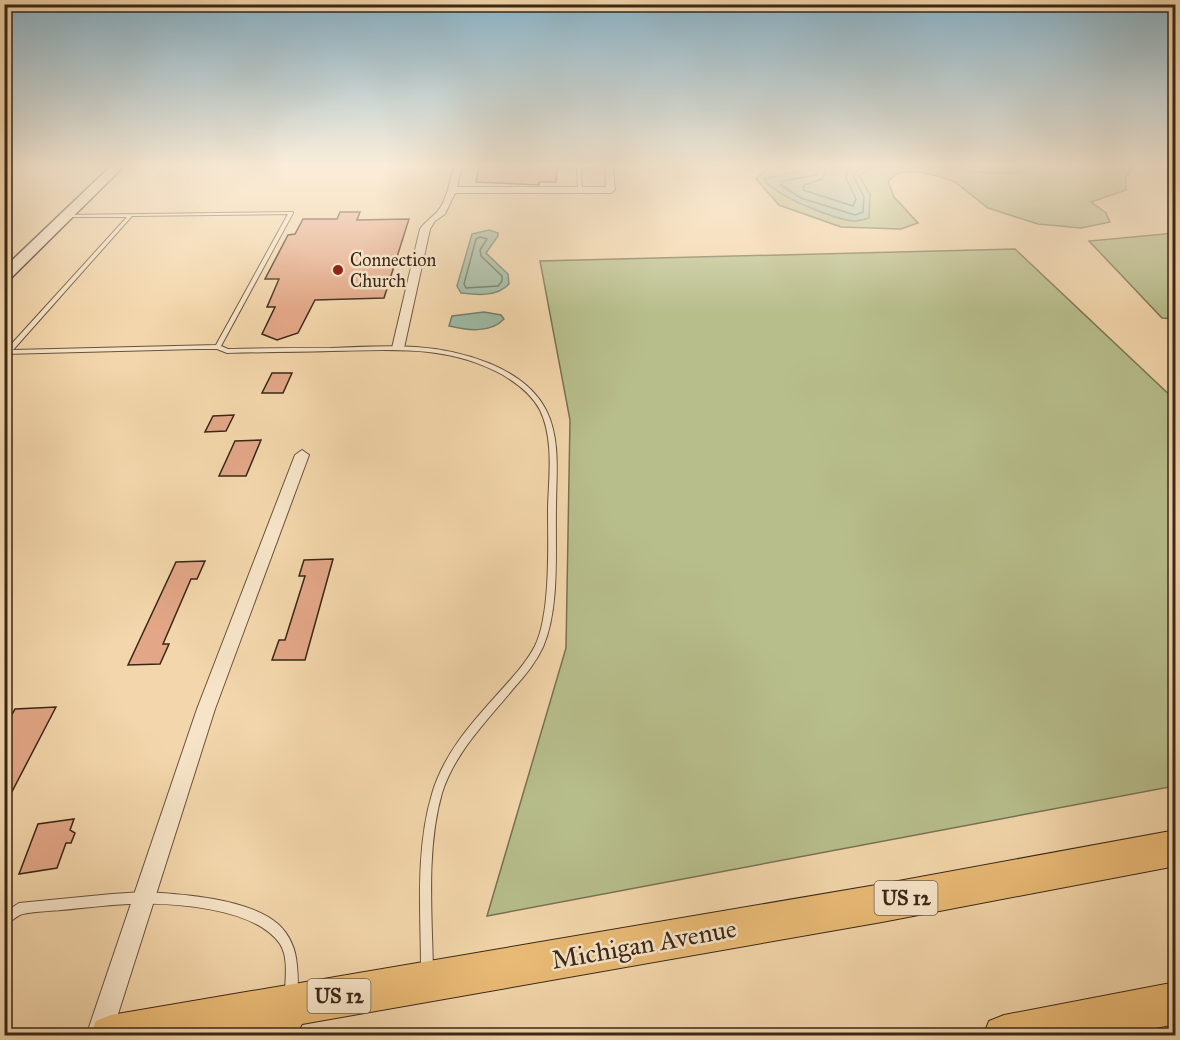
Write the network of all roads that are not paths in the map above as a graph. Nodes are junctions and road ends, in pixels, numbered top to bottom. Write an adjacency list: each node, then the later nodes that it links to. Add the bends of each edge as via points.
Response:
1 (131, 215): 2 (lane); 5 (lane); 9 (lane)
2 (168, 215)
3 (290, 215): 7 (lane)
4 (438, 215): 8 (street, via 426,229)
5 (67, 216): 6 (street)
6 (4, 277)
7 (218, 348): 8 (lane); 9 (lane)
8 (398, 348): 14 (lane, via 437,351 474,360 527,389 543,410 550,432 553,468 547,617 539,647 445,771 431,813)
9 (6, 352)
10 (302, 455): 12 (street, via 206,709)
11 (1176, 848): 14 (main road, Michigan Avenue / US 12)
12 (142, 898): 13 (lane, via 19,909); 16 (lane, via 231,908 271,927 284,939 292,958); 17 (street)
13 (4, 920)
14 (426, 982): 16 (main road, Michigan Avenue / US 12)
15 (1176, 1004): 19 (main road)
16 (280, 1020): 18 (main road, Michigan Avenue / US 12)
17 (98, 1035)
18 (111, 1035)
19 (1004, 1035)

